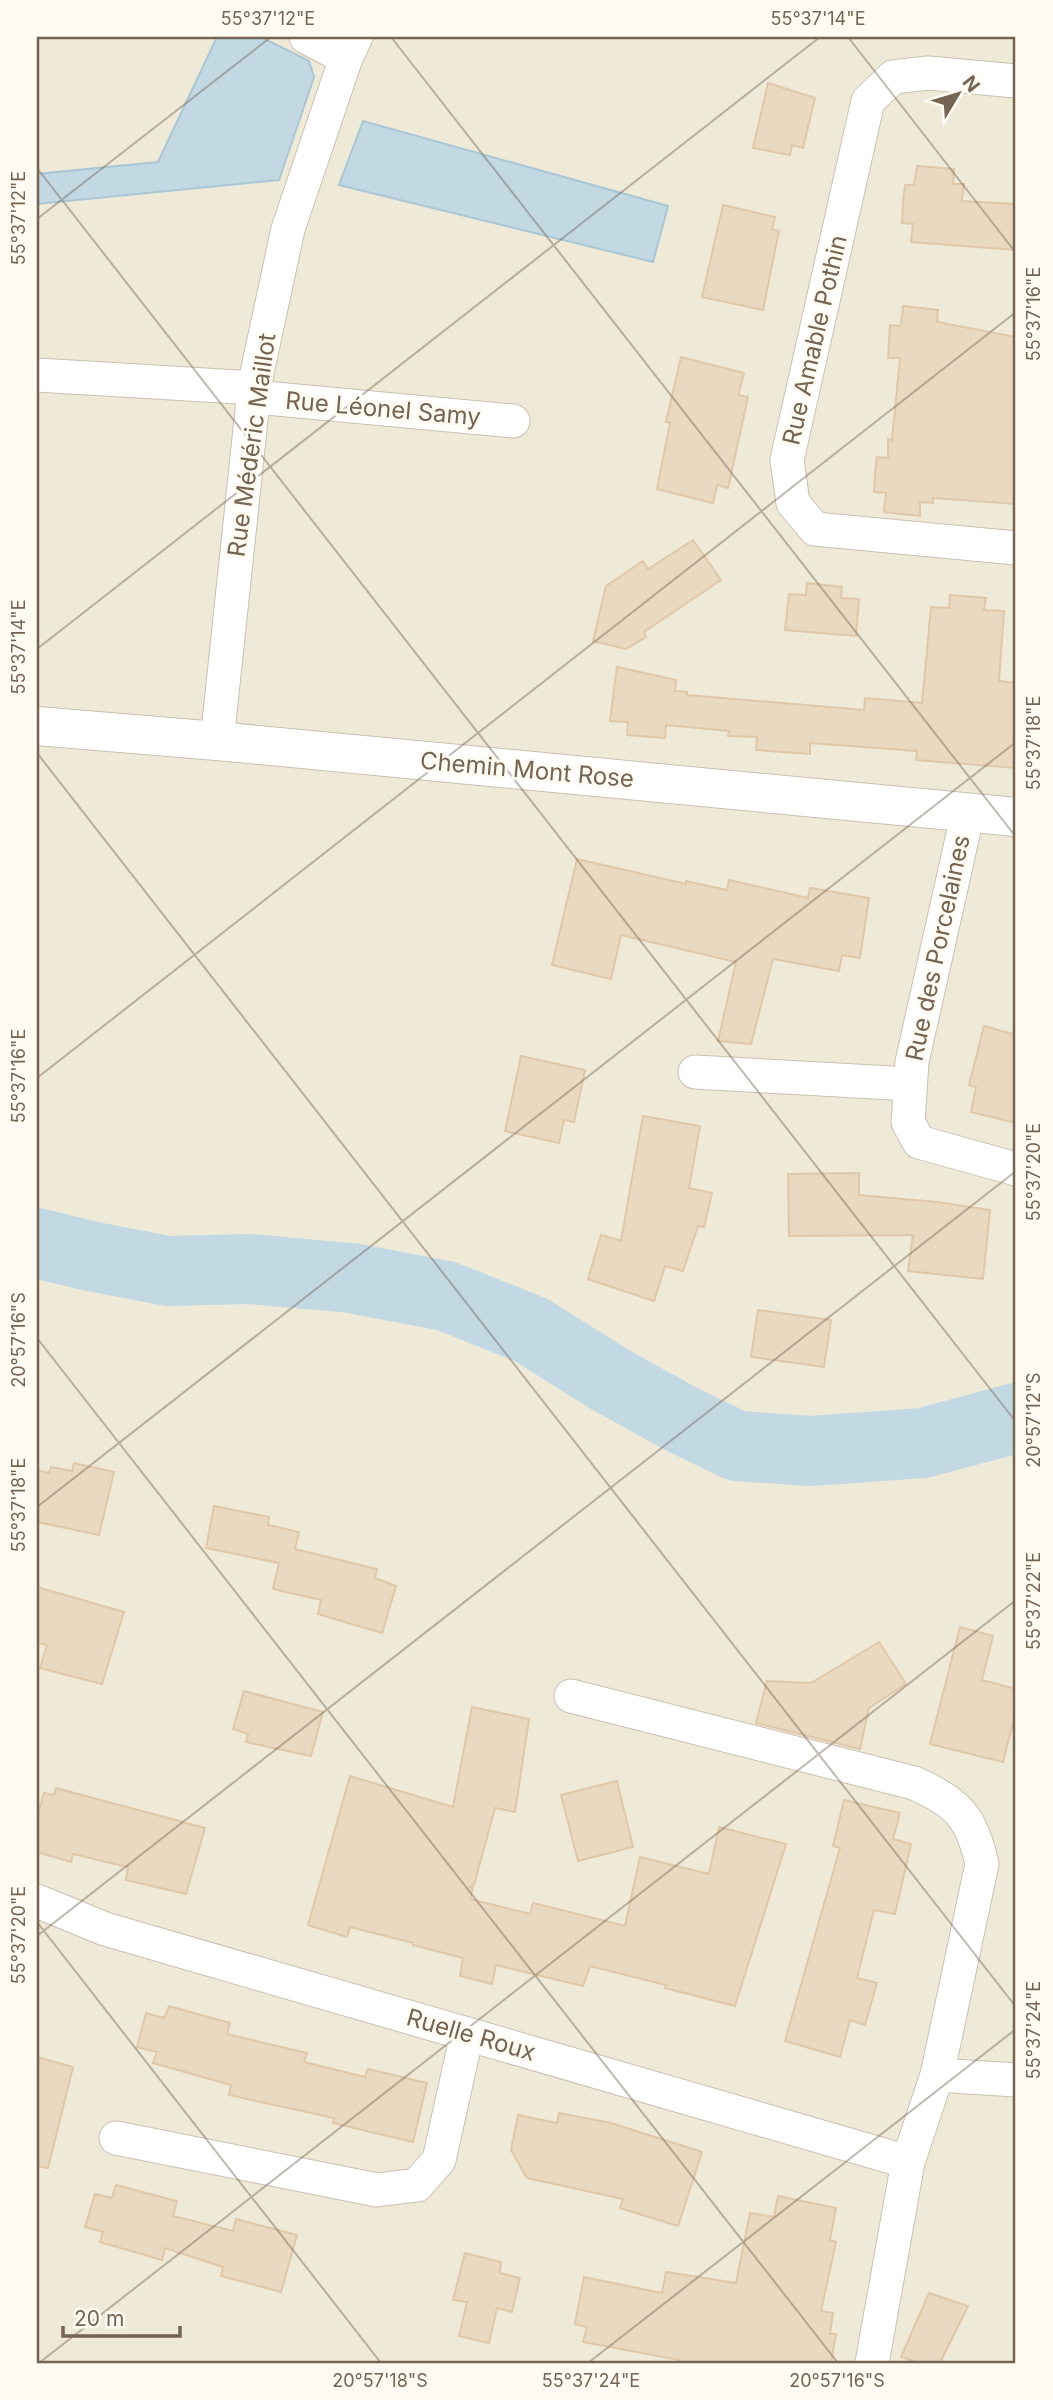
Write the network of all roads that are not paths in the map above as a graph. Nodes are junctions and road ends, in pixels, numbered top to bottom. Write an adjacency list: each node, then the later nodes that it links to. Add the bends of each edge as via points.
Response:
1 (306, 37): 2 (street)
2 (351, 47): 5 (street, Rue Médéric Maillot, via 288,229)
3 (1016, 81): 7 (street, Rue Amable Pothin, via 928,74 893,77 869,101 787,460 793,503 815,529)
4 (37, 375): 5 (street, Rue Léonel Samy)
5 (254, 393): 6 (street, Rue Léonel Samy); 9 (street, Rue Médéric Maillot)
6 (513, 421)
7 (1016, 548)
8 (37, 726): 9 (street, Chemin Mont Rose)
9 (217, 741): 10 (street, Chemin Mont Rose)
10 (968, 812): 11 (street, Chemin Mont Rose); 13 (street, Rue des Porcelaines)
11 (1016, 817)
12 (695, 1072): 13 (street, Rue des Porcelaines)
13 (910, 1084): 14 (street, Rue des Porcelaines, via 908,1122 919,1142)
14 (1016, 1169)
15 (570, 1696): 18 (street, via 914,1783 937,1793 960,1812 976,1836 982,1864)
16 (37, 1901): 17 (street, Ruelle Roux, via 105,1929)
17 (467, 2034): 20 (street, via 439,2160 417,2185 377,2190); 21 (street, Ruelle Roux)
18 (937, 2076): 19 (street); 21 (street)
19 (1016, 2080)
20 (116, 2138)
21 (908, 2162): 22 (street)
22 (872, 2363)

